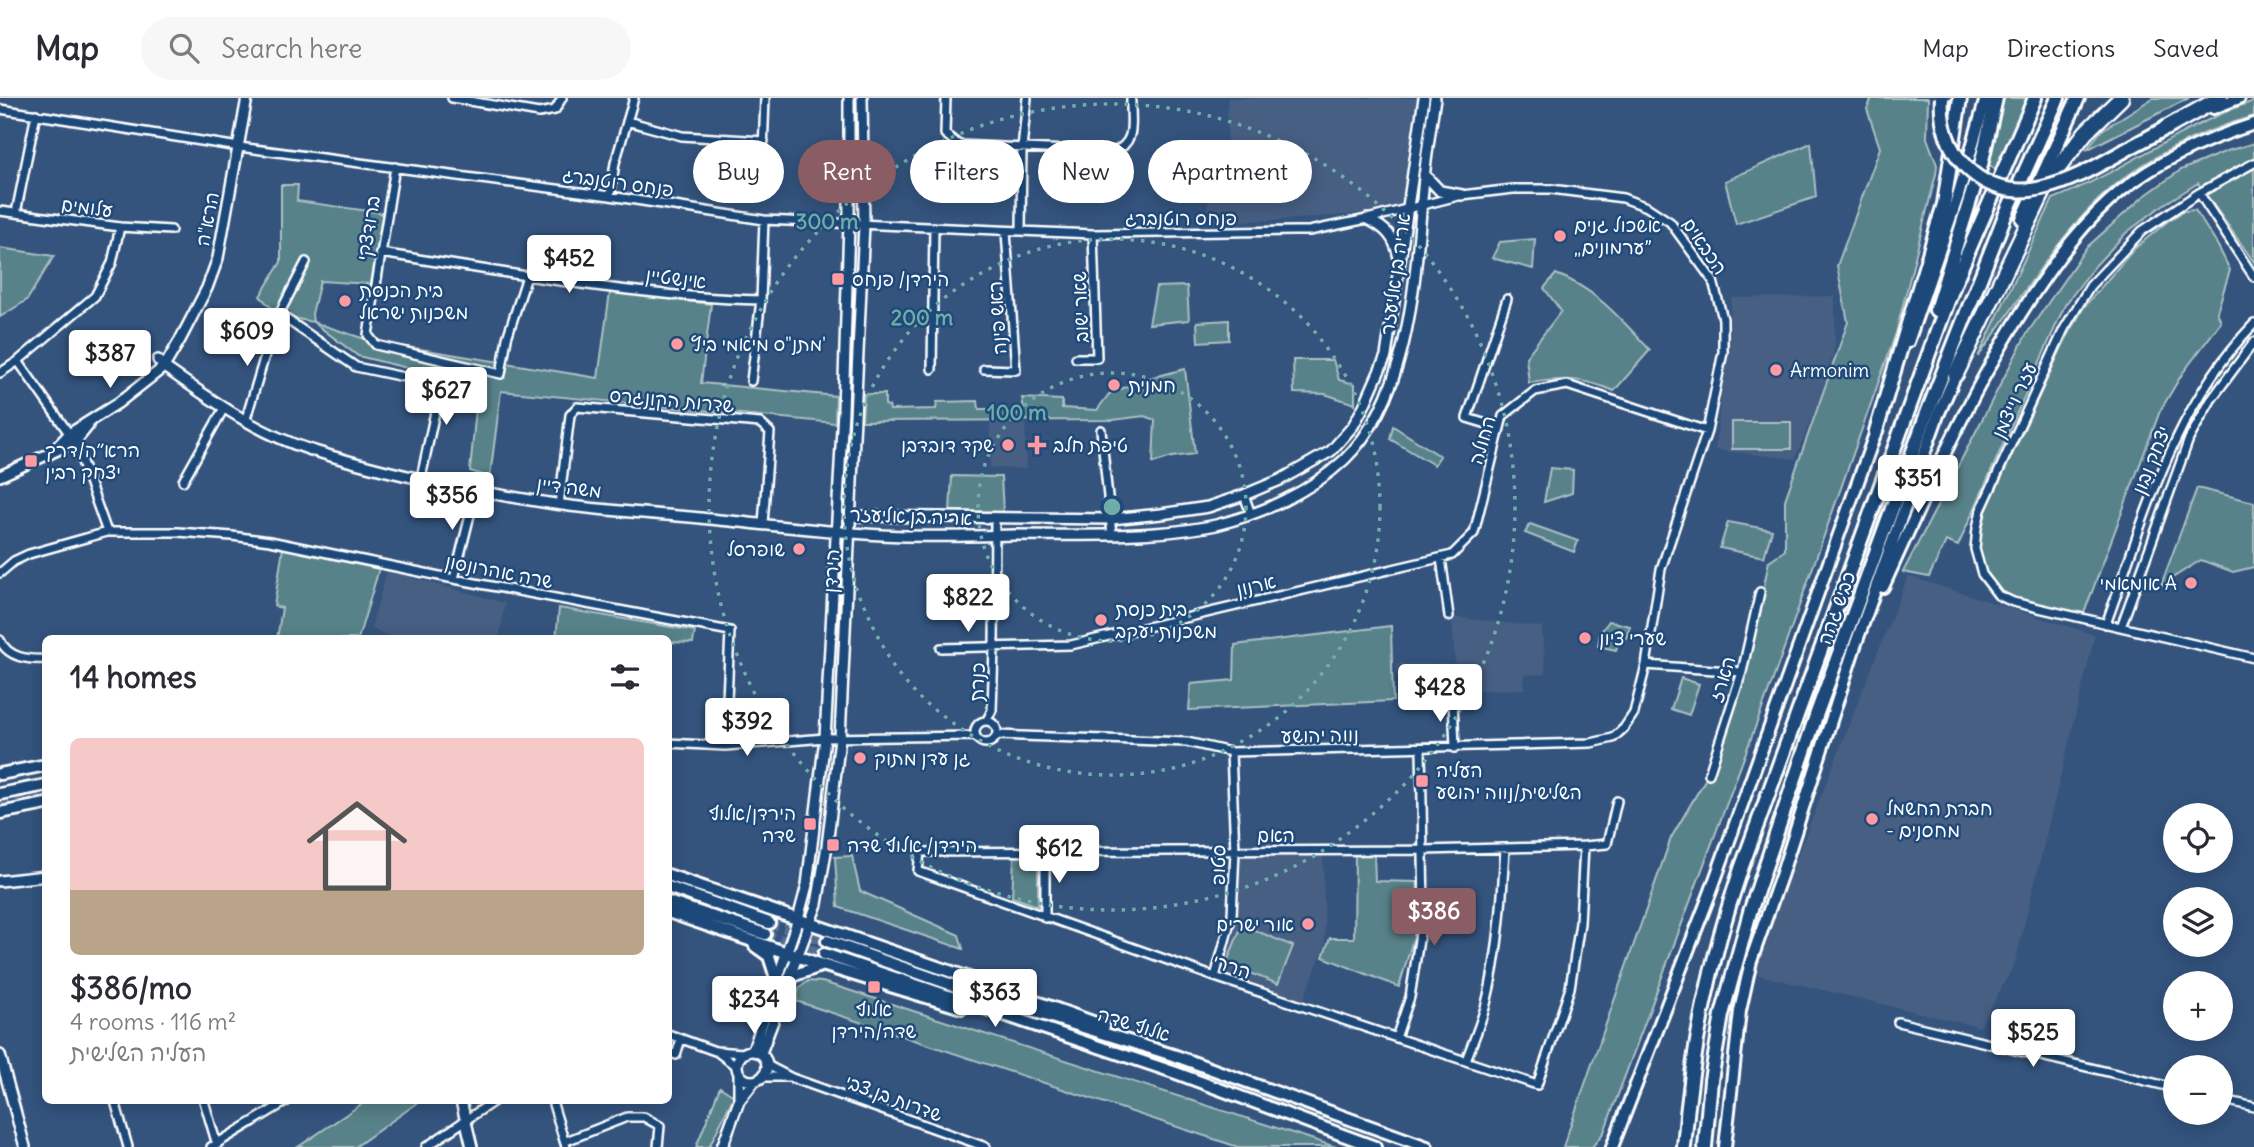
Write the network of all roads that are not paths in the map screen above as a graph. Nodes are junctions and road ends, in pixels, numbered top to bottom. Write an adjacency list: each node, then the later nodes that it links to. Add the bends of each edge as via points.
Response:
1 (247, 98): 32 (street, הרא"ה)
2 (452, 98): 3 (street, via 539,113 555,110)
3 (562, 98)
4 (634, 98): 25 (street)
5 (765, 98): 29 (street)
6 (849, 98): 47 (street, הירדן)
7 (862, 98): 48 (street, הירדן)
8 (946, 98): 30 (street, via 944,134)
9 (1027, 98): 31 (street)
10 (1131, 98): 33 (street, via 1130,139 1125,148 1113,152)
11 (1424, 98): 42 (street, אריה בן אליעזר)
12 (1435, 98): 36 (street, אריה בן אליעזר)
13 (1942, 98): 27 (highway, bridge, via 1944,128 1958,157 1982,180 2009,190 2054,186)
14 (1959, 98): 78 (highway, via 1944,204)
15 (1986, 98): 78 (main road, via 1952,215)
16 (1996, 98): 80 (highway, via 1971,198)
17 (2035, 98): 80 (highway, כביש גהה, via 1955,282)
18 (2059, 98): 193 (highway, כביש גהה, via 2004,218 1926,415 1749,912 1722,1015)
19 (2078, 98): 71 (highway)
20 (2122, 98): 71 (highway, via 2086,132 2049,180)
21 (2220, 98): 27 (highway)
22 (2239, 98): 27 (main road)
23 (0, 109): 24 (street, פנחס רוטנברג)
24 (36, 114): 32 (street, פנחס רוטנברג); 44 (street)
25 (627, 121): 28 (street, via 682,136); 39 (street)
26 (2254, 124): 106 (main road, via 2202,142 2145,174 2104,206 2060,255 1969,401)
27 (2166, 128)
28 (748, 140)
29 (764, 140)
30 (950, 140)
31 (1023, 140)
32 (239, 147): 35 (street, פנחס רוטנברג); 67 (street, הרא"ה, via 218,257 207,288 180,340)
33 (1024, 149)
34 (2254, 163): 37 (street, עזר וייצמן)
35 (395, 167): 39 (street, פנחס רוטנברג); 55 (street, ברודצקי)
36 (1424, 174): 38 (street, via 1440,191); 41 (street, אריה בן אליעזר)
37 (2199, 193): 59 (street); 103 (street, עזר וייצמן, via 2142,231 2090,286 2058,341 1977,528 1978,562 1998,595)
38 (1462, 195): 41 (street, הכבאים); 77 (street, הכבאים, via 1551,189 1623,198 1670,222 1713,281 1723,319 1723,352)
39 (610, 196): 46 (street, פנחס רוטנברג)
40 (1021, 203): 52 (street)
41 (1422, 204): 42 (street, הכבאים); 87 (street, אריה בן אליעזר, via 1399,360 1367,434 1319,480)
42 (1408, 209): 45 (street, פנחס רוטנברג); 57 (street, אריה בן אליעזר)
43 (0, 211): 44 (street, עלומים)
44 (16, 214): 49 (street, עלומים)
45 (1367, 219): 54 (street, פנחס רוטנברג, via 1309,231); 57 (street, via 1390,233)
46 (764, 220): 47 (street, פנחס רוטנברג); 61 (street)
47 (849, 223): 48 (street, פנחס רוטנברג); 92 (street, הירדן)
48 (864, 224): 50 (street, פנחס רוטנברג); 88 (street, הירדן)
49 (120, 227): 51 (street, עלומים); 66 (street, via 112,263 95,296)
50 (934, 228): 53 (street, פנחס רוטנברג); 68 (street)
51 (171, 230)
52 (1021, 230): 53 (street, פנחס רוטנברג); 54 (street, פנחס רוטנברג)
53 (1006, 232): 69 (street, ראש פינה, via 1016,370)
54 (1093, 234): 65 (street, שאר ישוב, via 1097,358)
55 (380, 253): 58 (street, אינשטיין); 58 (street, ברודצקי, via 368,335 376,345 501,374)
56 (306, 261): 62 (street)
57 (1400, 264): 85 (street, אריה בן אליעזר, via 1386,356 1353,426 1331,451)
58 (527, 276): 61 (street, אינשטיין, via 710,299)
59 (2254, 277)
60 (1507, 299): 75 (street, via 1466,418)
61 (761, 300): 72 (street)
62 (275, 322): 74 (street); 82 (street, via 286,319 356,367 437,384 440,388)
63 (2254, 324): 103 (street, יצחק נבון, via 2208,380 2182,423)
64 (2254, 342): 104 (street, יצחק נבון, via 2189,439)
65 (1076, 358)
66 (18, 361): 70 (street); 79 (street)
67 (161, 364): 73 (street, משה דיין); 79 (street, הרא"ה)
68 (932, 369)
69 (984, 369)
70 (0, 373)
71 (1955, 374): 106 (main road)
72 (751, 381)
73 (224, 408): 74 (street, משה דיין); 83 (street)
74 (246, 422): 82 (street, משה דיין, via 313,451)
75 (1500, 428): 77 (street, החולה, via 1503,416 1535,391 1567,386); 97 (street, החולה, via 1474,533)
76 (1101, 430): 90 (street)
77 (1707, 431): 111 (street, נווה יהושע, via 1661,569)
78 (1876, 431): 191 (main road, via 1711,891)
79 (72, 438): 81 (street, הרא"ה, via 50,454); 93 (street)
80 (1892, 454): 192 (highway, כביש גהה, via 1721,930 1701,1010)
81 (0, 476)
82 (421, 478): 84 (street, משה דיין)
83 (183, 481)
84 (476, 491): 86 (street, משה דיין); 100 (street)
85 (1244, 495): 87 (street); 90 (street, אריה בן אליעזר, via 1208,507)
86 (559, 505): 91 (street, משה דיין); 91 (street, שדרות הקונגרס, via 570,415 577,407 760,423 770,432)
87 (1251, 514): 95 (street, אריה בן אליעזר, via 1214,525)
88 (851, 516): 89 (street, אריה בן אליעזר); 92 (street, אריה בן אליעזר); 94 (street, הירדן)
89 (995, 519): 90 (street, אריה בן אליעזר); 96 (street, כנרת)
90 (1111, 519): 95 (street)
91 (764, 524): 92 (street, משה דיין)
92 (838, 531): 94 (street, אריה בן אליעזר); 117 (street, הירדן)
93 (107, 533): 99 (street, שרה אהרונסון, via 29,554); 100 (street, שרה אהרונסון, via 178,532 270,541)
94 (850, 533): 96 (street, אריה בן אליעזר); 118 (street, הירדן)
95 (1112, 535): 96 (street, אריה בן אליעזר)
96 (995, 536): 108 (street, כנרת)
97 (1452, 555): 98 (street, ארנון)
98 (1441, 558): 102 (street); 108 (street, ארנון, via 1071,645)
99 (0, 573)
100 (454, 579): 120 (street, שרה אהרונסון, via 730,631)
101 (1760, 592): 112 (street, הארז)
102 (1449, 616)
103 (2106, 624): 104 (street, עזר וייצמן)
104 (2120, 627): 109 (street, עזר וייצמן)
105 (0, 640): 110 (street, via 15,656)
106 (1855, 646): 194 (main road, via 1751,961 1740,1012)
107 (942, 648): 108 (street, ארנון)
108 (994, 648): 114 (street, כנרת, via 992,710)
109 (2254, 658)
110 (42, 659)
111 (1646, 665): 112 (street); 121 (street, נווה יהושע, via 1634,713 1614,738 1591,743)
112 (1742, 672): 126 (street, הארז)
113 (1453, 699): 121 (street)
114 (987, 720): 115 (street, via 996,727); 116 (street, via 976,724)
115 (997, 735): 116 (street, via 986,743); 123 (street, נווה יהושע, via 1187,742)
116 (975, 736): 118 (street)
117 (825, 738): 118 (street); 120 (street); 145 (street, הירדן, via 810,872)
118 (840, 738): 147 (street, הירדן, via 827,846)
119 (672, 743): 120 (street)
120 (725, 746)
121 (1455, 748): 122 (street, נווה יהושע)
122 (1421, 749): 123 (street, נווה יהושע); 134 (street)
123 (1231, 752): 135 (street, סטופ)
124 (42, 766): 125 (main road)
125 (0, 774)
126 (1709, 774)
127 (42, 786): 128 (main road)
128 (0, 794)
129 (1617, 801): 132 (street, האם, via 1607,844)
130 (42, 805): 131 (main road)
131 (0, 813)
132 (1584, 846): 133 (street, האם); 163 (street, הררי, via 1580,923 1570,988 1537,1085)
133 (1505, 848): 134 (street, האם); 163 (street, via 1497,956 1486,1007)
134 (1423, 850): 135 (street, האם); 157 (street, via 1419,952)
135 (1235, 851): 136 (street, האם); 153 (street, סטופ, via 1232,915)
136 (1045, 852): 137 (street, האם, via 920,852); 144 (street)
137 (918, 871): 144 (street, הררי)
138 (42, 876): 140 (street)
139 (672, 876): 145 (main road)
140 (0, 881)
141 (672, 888): 146 (main road)
142 (672, 903): 148 (main road)
143 (672, 913): 149 (main road)
144 (1045, 918): 153 (street, הררי)
145 (798, 919): 147 (main road); 151 (street, הירדן)
146 (769, 923)
147 (810, 923): 151 (street, הירדן); 166 (main road, via 1064,1011)
148 (765, 934)
149 (744, 939): 151 (main road); 154 (main road, via 769,956)
150 (827, 942): 166 (main road, אלוף שדה)
151 (792, 955): 152 (main road); 154 (street)
152 (823, 960): 154 (main road); 189 (main road, via 1176,1073)
153 (1215, 977): 157 (street, הררי)
154 (781, 983): 160 (street)
155 (1898, 1022): 169 (street)
156 (672, 1036): 158 (street)
157 (1396, 1038): 163 (street, הררי)
158 (681, 1039): 159 (street); 161 (street, via 676,1055)
159 (715, 1051): 160 (street); 165 (street)
160 (753, 1052): 164 (street); 165 (street, via 738,1059)
161 (672, 1054)
162 (0, 1055): 182 (street)
163 (1466, 1060)
164 (767, 1065): 167 (street, שדרות בן צבי); 168 (street)
165 (738, 1070): 168 (street, via 744,1079); 170 (street)
166 (1214, 1070): 190 (main road, אלוף שדה)
167 (792, 1078): 168 (street, שדרות בן צבי); 188 (street, שדרות בן צבי)
168 (759, 1079): 170 (street)
169 (2163, 1085)
170 (739, 1101): 187 (street)
171 (2233, 1102): 178 (street)
172 (116, 1104): 183 (street)
173 (205, 1104): 181 (street)
174 (282, 1104): 181 (street)
175 (462, 1104): 179 (street)
176 (489, 1104): 179 (street)
177 (553, 1104): 180 (street)
178 (2254, 1107)
179 (466, 1118): 184 (street); 185 (street)
180 (566, 1144): 186 (street, via 627,1117 645,1117 660,1126)
181 (214, 1146)
182 (25, 1147)
183 (128, 1147)
184 (426, 1147)
185 (472, 1147)
186 (658, 1147)
187 (722, 1147)
188 (986, 1147)
189 (1375, 1147)
190 (1427, 1147)
191 (1612, 1147)
192 (1684, 1147)
193 (1706, 1147)
194 (1725, 1147)

